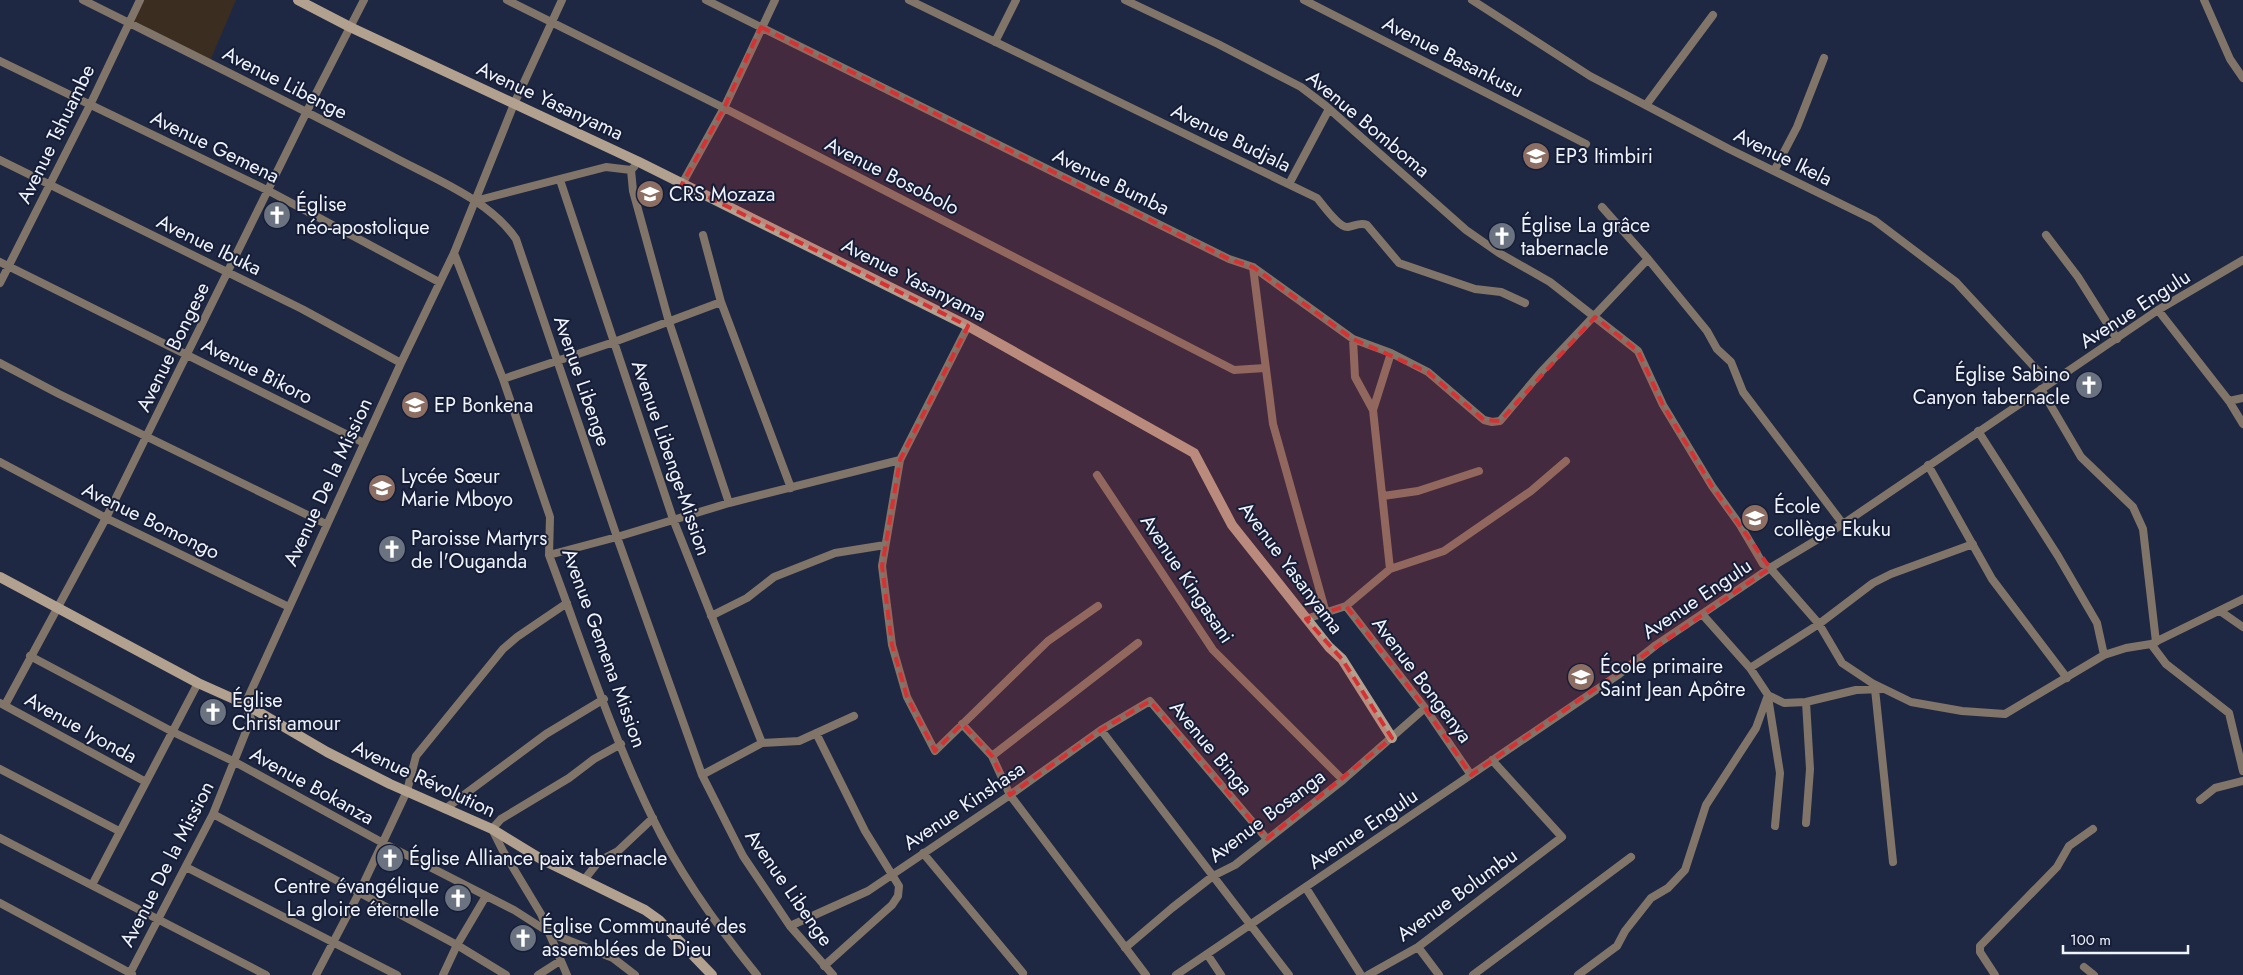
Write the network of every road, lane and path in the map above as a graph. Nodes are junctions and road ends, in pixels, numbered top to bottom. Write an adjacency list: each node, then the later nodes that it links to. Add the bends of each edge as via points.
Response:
1 (83, 0): 16 (street, Avenue Libenge)
2 (140, 0): 16 (street, Avenue Tshuambe)
3 (298, 0): 18 (street, Avenue Yasanyama)
4 (364, 0): 18 (street, Avenue Bongese)
5 (507, 0): 17 (street, Avenue Bosobolo)
6 (562, 0): 17 (street, Avenue De la Mission)
7 (706, 0): 19 (street, Avenue Bumba)
8 (775, 0): 19 (street)
9 (908, 0): 20 (street, Avenue Budjala)
10 (1016, 0): 20 (street)
11 (1125, 0): 28 (street, Avenue Bomboma, via 1301,87)
12 (1304, 0): 30 (street, Avenue Basankusu)
13 (1472, 0): 26 (street, Avenue Ikela, via 1590,76)
14 (2204, 0): 23 (street, via 2230,59)
15 (1713, 15): 26 (street)
16 (128, 22): 25 (street, Avenue Tshuambe); 29 (street, Avenue Libenge)
17 (551, 23): 24 (street, Avenue De la Mission); 27 (street, Avenue Bosobolo)
18 (350, 27): 24 (street, Avenue Yasanyama); 29 (street, Avenue Bongese)
19 (761, 27): 27 (street); 49 (street, Avenue Bumba, via 1229,259)
20 (995, 42): 37 (street, Avenue Budjala)
21 (1824, 58): 34 (street, via 1797,127)
22 (0, 61): 25 (street, Avenue Gemena)
23 (2243, 78)
24 (514, 104): 32 (street, Avenue Yasanyama); 40 (street, Avenue De la Mission)
25 (90, 105): 38 (street, Avenue Tshuambe); 39 (street, Avenue Gemena)
26 (1646, 105): 34 (street, Avenue Ikela)
27 (724, 108): 36 (street); 67 (street, Avenue Bosobolo, via 1234,370)
28 (1329, 109): 37 (street); 56 (street, Avenue Bomboma, via 1466,230 1499,254 1550,282)
29 (306, 111): 39 (street, Avenue Bongese); 40 (street, Avenue Libenge)
30 (1586, 144)
31 (0, 160): 38 (street, Avenue Ibuka)
32 (639, 162): 33 (street); 36 (street, Avenue Yasanyama)
33 (631, 170): 35 (street, via 606,167); 57 (street, via 633,191)
34 (1774, 171): 69 (street, Avenue Ikela, via 1874,220 1956,282)
35 (560, 180): 40 (street); 61 (street, Avenue Libenge-Mission)
36 (682, 184): 58 (street, Avenue Yasanyama)
37 (1289, 184): 54 (street, Avenue Budjala, via 1317,198 1341,226 1367,225 1399,263 1475,289 1501,292)
38 (49, 185): 48 (street, Avenue Tshuambe); 50 (street, Avenue Ibuka)
39 (268, 190): 50 (street, Avenue Bongese); 51 (street, Avenue Gemena)
40 (474, 201): 44 (street, Avenue De la Mission); 64 (street, Avenue Libenge, via 506,224 516,239)
41 (1602, 207): 45 (street)
42 (703, 235): 53 (street)
43 (2046, 235): 60 (street, via 2078,277)
44 (454, 253): 51 (street, Avenue De la Mission); 68 (street, Avenue Gemena Mission)
45 (1648, 259): 56 (street); 90 (street, via 1707,331 1716,350 1731,362 1743,392)
46 (2243, 260): 55 (street, Avenue Engulu)
47 (0, 262): 48 (street, Avenue Bikoro)
48 (8, 266): 52 (street, Avenue Tshuambe); 63 (street, Avenue Bikoro)
49 (1253, 267): 59 (street, Avenue Bumba); 67 (street)
50 (228, 272): 63 (street, Avenue Bongese); 66 (street, Avenue Ibuka)
51 (439, 282): 66 (street, Avenue De la Mission)
52 (0, 283)
53 (721, 302): 57 (street); 84 (street)
54 (1525, 303)
55 (2158, 310): 60 (street, Avenue Engulu); 72 (street)
56 (1595, 317): 62 (street, Avenue Bumba, via 1541,372 1500,421 1484,420 1428,372); 95 (street, Avenue Bomboma, via 1638,351 1664,405 1712,486 1763,564)
57 (669, 322): 61 (street); 86 (street)
58 (968, 326): 78 (street); 108 (street, Avenue Yasanyama, via 1194,453 1232,525)
59 (1353, 339): 62 (street, Avenue Bumba); 73 (street, via 1354,377)
60 (2117, 339): 69 (street, Avenue Engulu)
61 (614, 342): 64 (street); 88 (street, Avenue Libenge-Mission)
62 (1391, 353): 73 (street)
63 (188, 355): 76 (street, Avenue Bongese); 77 (street, Avenue Bikoro)
64 (558, 361): 68 (street); 91 (street, Avenue Libenge)
65 (0, 363): 76 (street)
66 (401, 363): 77 (street, Avenue De la Mission)
67 (1265, 368): 105 (street, via 1273,424)
68 (503, 379): 94 (street, Avenue Gemena Mission, via 550,517)
69 (2049, 384): 70 (street, Avenue Engulu)
70 (2041, 389): 75 (street, Avenue Engulu); 112 (street, via 2081,457 2133,507 2143,529)
71 (2243, 398): 72 (street)
72 (2228, 400): 74 (street)
73 (1373, 410): 85 (street)
74 (2243, 424)
75 (1978, 431): 81 (street, Avenue Engulu); 113 (street, via 2097,623)
76 (148, 436): 87 (street, Avenue Bongese); 89 (street)
77 (364, 443): 89 (street, Avenue De la Mission)
78 (900, 460): 84 (street); 93 (street)
79 (1566, 461): 96 (street, via 1532,491 1444,550)
80 (0, 462): 87 (street, Avenue Bomongo)
81 (1928, 464): 90 (street, Avenue Engulu); 92 (street)
82 (1479, 471): 85 (street, via 1418,491)
83 (1097, 475): 142 (street, Avenue Kingasani, via 1213,650)
84 (791, 488): 86 (street)
85 (1383, 496): 96 (street)
86 (729, 503): 88 (street)
87 (106, 518): 102 (street, Avenue Bomongo); 103 (street, Avenue Bongese)
88 (672, 519): 91 (street); 107 (street, Avenue Libenge-Mission)
89 (326, 524): 102 (street, Avenue De la Mission)
90 (1843, 524): 95 (street, Avenue Engulu)
91 (618, 537): 94 (street); 140 (street, Avenue Libenge)
92 (1973, 544): 109 (street, via 1873,583); 116 (street, via 1992,579)
93 (885, 545): 107 (street, via 835,553 774,576 747,598); 128 (street, via 882,566 892,645 907,697 936,751)
94 (549, 555): 99 (street, Avenue Gemena Mission)
95 (1770, 568): 106 (street, Avenue Engulu); 109 (street, Avenue Bomboma)
96 (1390, 569): 101 (street)
97 (0, 577): 103 (street, Avenue Révolution)
98 (2243, 599): 104 (street)
99 (567, 602): 121 (street, Avenue Gemena Mission); 145 (street, via 503,649 416,756)
100 (1098, 606): 128 (street, via 1048,641)
101 (1346, 606): 105 (street); 126 (street, Avenue Bongenya)
102 (289, 608): 125 (street, Avenue De la Mission)
103 (57, 609): 114 (street, Avenue Bongese); 117 (street, Avenue Révolution)
104 (2220, 611): 110 (street); 112 (street)
105 (1326, 613): 108 (street)
106 (1702, 614): 115 (street); 136 (street, Avenue Engulu)
107 (711, 616): 133 (street, Avenue Libenge-Mission)
108 (1306, 619): 132 (street, Avenue Yasanyama, via 1328,648 1342,659)
109 (1819, 624): 115 (street); 119 (street, Avenue Bomboma, via 1842,663)
110 (2243, 627)
111 (1138, 643): 135 (street)
112 (2154, 643): 113 (street); 139 (street, via 2166,664 2229,713)
113 (2104, 655): 116 (street)
114 (30, 656): 124 (street, Avenue Bongese); 130 (street, Avenue Bokanza)
115 (1750, 668): 120 (street)
116 (2067, 678): 119 (street, Avenue Bomboma, via 2005,714 1911,702)
117 (198, 683): 125 (street, Avenue Révolution); 130 (street)
118 (1875, 689): 119 (street); 123 (street, via 1856,690); 161 (street)
119 (1884, 689)
120 (1768, 695): 123 (street, via 1784,703); 152 (street, via 1780,773); 204 (street, via 1756,728 1706,805 1685,870 1668,888 1651,898 1617,946)
121 (604, 699): 134 (street, Avenue Gemena Mission); 148 (street, via 546,734)
122 (1150, 701): 129 (street, Avenue Kinshasa); 157 (street, Avenue Binga)
123 (1806, 702): 151 (street, via 1810,769)
124 (2, 704): 144 (street, Avenue Iyonda)
125 (245, 704): 137 (street, Avenue De la Mission, via 251,719); 145 (street, Avenue Révolution, via 327,752)
126 (1425, 708): 132 (street, Avenue Bosanga); 141 (street, Avenue Bongenya)
127 (854, 716): 131 (street)
128 (962, 724): 135 (street)
129 (1102, 730): 146 (street, Avenue Kinshasa); 164 (street)
130 (173, 732): 137 (street, Avenue Bokanza); 144 (street)
131 (816, 733): 133 (street, via 799,741); 163 (street, via 865,831)
132 (1392, 738): 142 (street, Avenue Bosanga)
133 (762, 743): 140 (street)
134 (621, 744): 150 (street, Avenue Gemena Mission); 153 (street, via 501,819)
135 (992, 756): 146 (street)
136 (1492, 760): 141 (street, Avenue Engulu); 177 (street, Avenue Bolumbu, via 1562,837)
137 (235, 762): 149 (street, Avenue De la Mission); 158 (street, Avenue Bokanza)
138 (0, 769): 155 (street)
139 (2243, 771)
140 (702, 775): 173 (street, Avenue Libenge, via 743,856)
141 (1471, 775): 167 (street, Avenue Engulu)
142 (1343, 780): 157 (street, Avenue Bosanga)
143 (2243, 781): 147 (street, via 2215,788)
144 (146, 782): 155 (street)
145 (407, 791): 148 (street, Avenue Révolution); 158 (street)
146 (1010, 795): 159 (street, Avenue Kinshasa); 178 (street)
147 (2200, 800)
148 (445, 808): 153 (street, Avenue Révolution)
149 (213, 814): 162 (street, Avenue De la Mission); 168 (street)
150 (653, 818): 165 (street, via 618,851 599,861); 194 (street, Avenue Gemena Mission, via 704,907)
151 (1806, 823)
152 (1775, 826)
153 (492, 829): 165 (street, Avenue Révolution); 174 (street)
154 (2093, 829): 205 (street, via 2070,846 2057,867 1980,946 1980,952)
155 (119, 831): 166 (street)
156 (0, 838): 166 (street)
157 (1267, 839): 164 (street, Avenue Bosanga, via 1235,864)
158 (383, 843): 168 (street); 169 (street, Avenue Bokanza)
159 (923, 853): 163 (street, Avenue Kinshasa); 183 (street)
160 (1631, 857): 203 (street)
161 (1893, 862)
162 (186, 866): 171 (street, Avenue De la Mission); 175 (street)
163 (893, 873): 173 (street, Avenue Kinshasa, via 868,891); 181 (street, via 899,886 898,896 892,905)
164 (1213, 876): 172 (street); 178 (street, Avenue Bosanga)
165 (584, 880): 193 (street, Avenue Révolution, via 659,920)
166 (92, 885): 171 (street)
167 (1306, 888): 172 (street, Avenue Engulu); 200 (street)
168 (359, 893): 175 (street); 176 (street)
169 (486, 896): 174 (street, Avenue Bokanza); 176 (street)
170 (0, 903): 184 (street)
171 (159, 920): 184 (street, Avenue De la Mission); 185 (street)
172 (1251, 925): 179 (street, Avenue Engulu); 199 (street)
173 (790, 926): 181 (street, Avenue Libenge)
174 (550, 933): 180 (street); 192 (street, Avenue Bokanza, via 613,958)
175 (332, 942): 186 (street); 187 (street)
176 (457, 945): 188 (street); 189 (street)
177 (1418, 947): 201 (street, Avenue Bolumbu); 202 (street)
178 (1126, 948): 196 (street)
179 (1207, 954): 197 (street, Avenue Engulu); 198 (street)
180 (560, 961): 190 (street); 191 (street)
181 (824, 966): 195 (street, Avenue Libenge)
182 (2084, 968): 206 (street)
183 (1023, 973)
184 (131, 974)
185 (266, 975)
186 (316, 975)
187 (397, 975)
188 (443, 975)
189 (506, 975)
190 (538, 975)
191 (567, 975)
192 (635, 975)
193 (712, 975)
194 (757, 975)
195 (833, 975)
196 (1146, 975)
197 (1176, 975)
198 (1221, 975)
199 (1289, 975)
200 (1361, 975)
201 (1368, 975)
202 (1439, 975)
203 (1473, 975)
204 (1578, 975)
205 (1995, 975)
206 (2094, 975)

